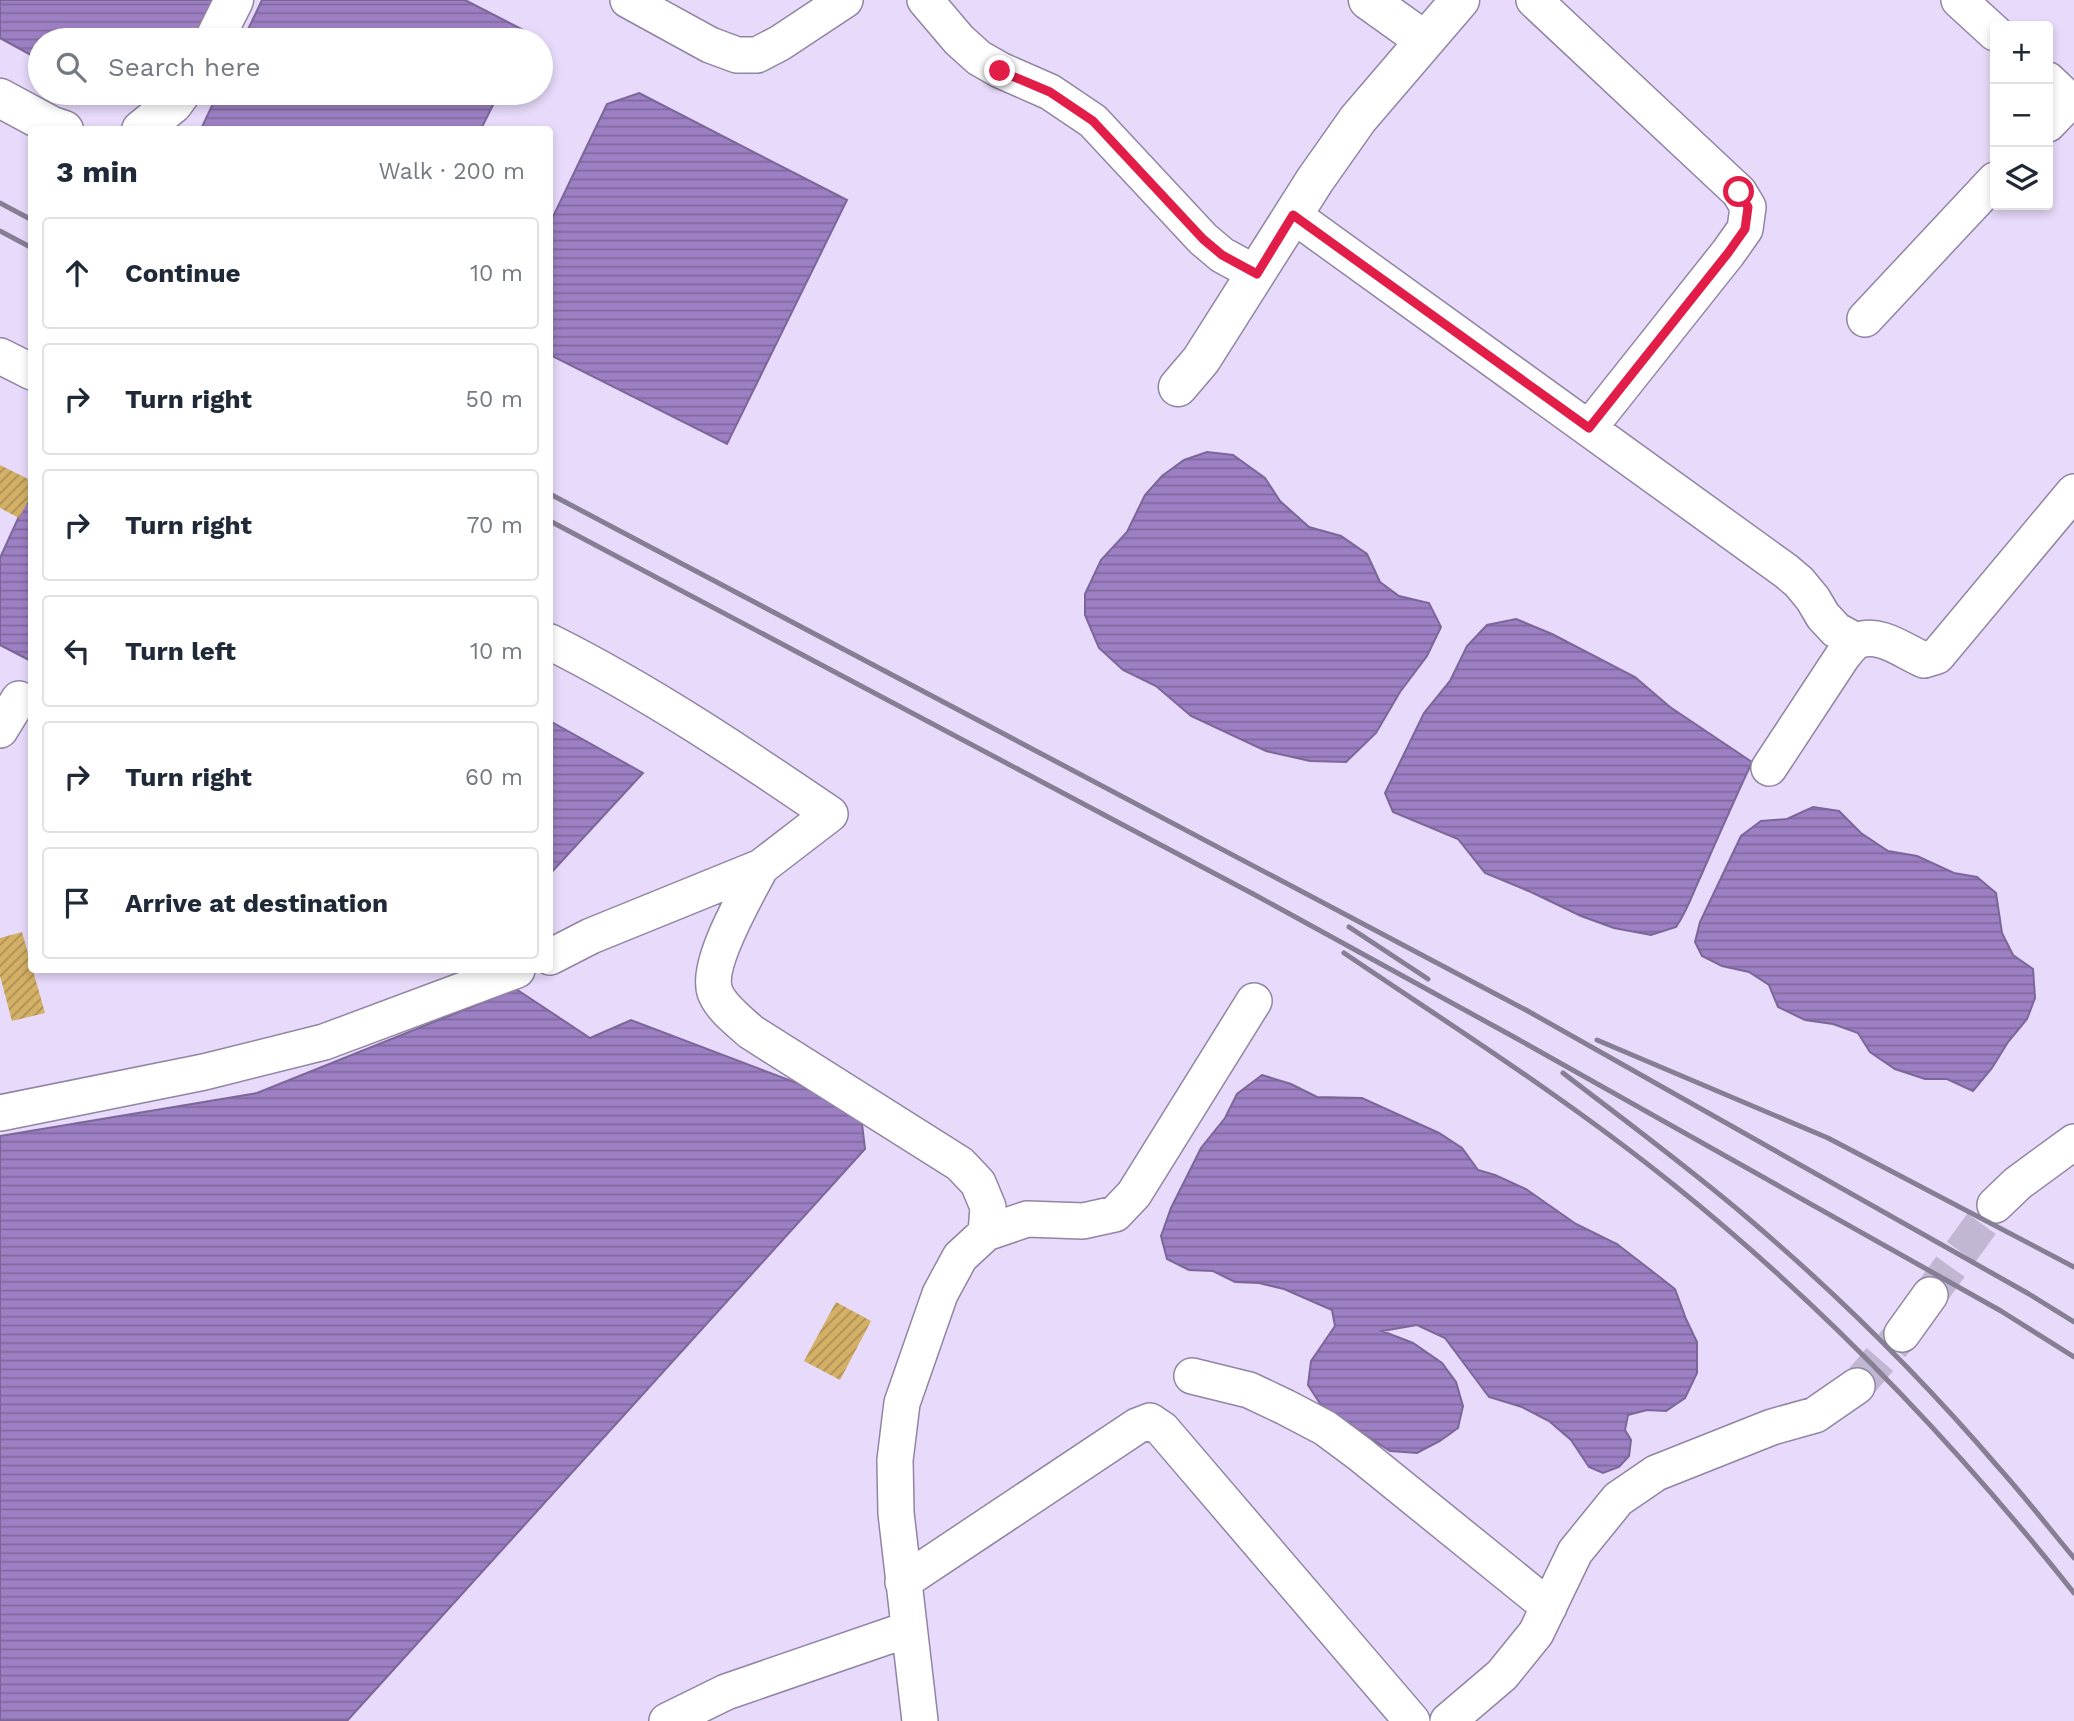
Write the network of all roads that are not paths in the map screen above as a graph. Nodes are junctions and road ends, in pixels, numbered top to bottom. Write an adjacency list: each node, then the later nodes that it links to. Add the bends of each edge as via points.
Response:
1 (233, 0): 9 (street)
2 (628, 0): 3 (street, via 710,45 737,55 757,55)
3 (845, 0)
4 (925, 0): 17 (street, via 979,58 1050,92 1093,121 1203,239)
5 (1460, 0): 8 (street)
6 (1534, 0): 22 (street, via 1739,192 1748,207 1745,229 1728,253)
7 (1959, 0): 10 (street)
8 (1395, 19): 16 (street, via 1358,119)
9 (220, 28)
10 (1990, 28)
11 (0, 98): 13 (street)
12 (172, 105): 14 (street)
13 (52, 126)
14 (146, 126)
15 (1990, 185): 18 (street)
16 (1293, 215): 17 (street); 22 (street)
17 (1242, 266): 21 (street, via 1201,360)
18 (1865, 319)
19 (0, 356): 20 (street)
20 (28, 370)
21 (1178, 387)
22 (1589, 428): 24 (street, via 1800,582 1836,630)
23 (2074, 492): 24 (street, via 1937,656 1924,660 1886,641)
24 (1856, 641): 28 (street)
25 (553, 644): 29 (street, via 662,703 830,814)
26 (17, 697): 27 (street)
27 (0, 730)
28 (1769, 768)
29 (761, 867): 30 (street); 36 (street, via 714,968 720,1000 751,1032 960,1164 978,1183 988,1207)
30 (553, 955)
31 (499, 973): 33 (street, via 324,1042 204,1072)
32 (1254, 1001): 36 (street, via 1134,1194 1115,1214 1083,1221 1027,1219)
33 (0, 1113)
34 (2074, 1142): 35 (street)
35 (1995, 1205)
36 (986, 1233): 41 (street, via 960,1257 940,1293 902,1403 895,1460)
37 (1930, 1294): 38 (street)
38 (1902, 1334)
39 (1192, 1376): 42 (street, via 1249,1390 1325,1428)
40 (1857, 1386): 42 (street, via 1815,1415 1656,1473 1618,1499 1575,1552)
41 (904, 1582): 43 (street); 46 (street, via 1150,1421)
42 (1549, 1607): 47 (street, via 1536,1633 1502,1675)
43 (909, 1629): 44 (street, via 726,1692); 45 (street)
44 (667, 1721)
45 (920, 1721)
46 (1412, 1721)
47 (1448, 1721)

